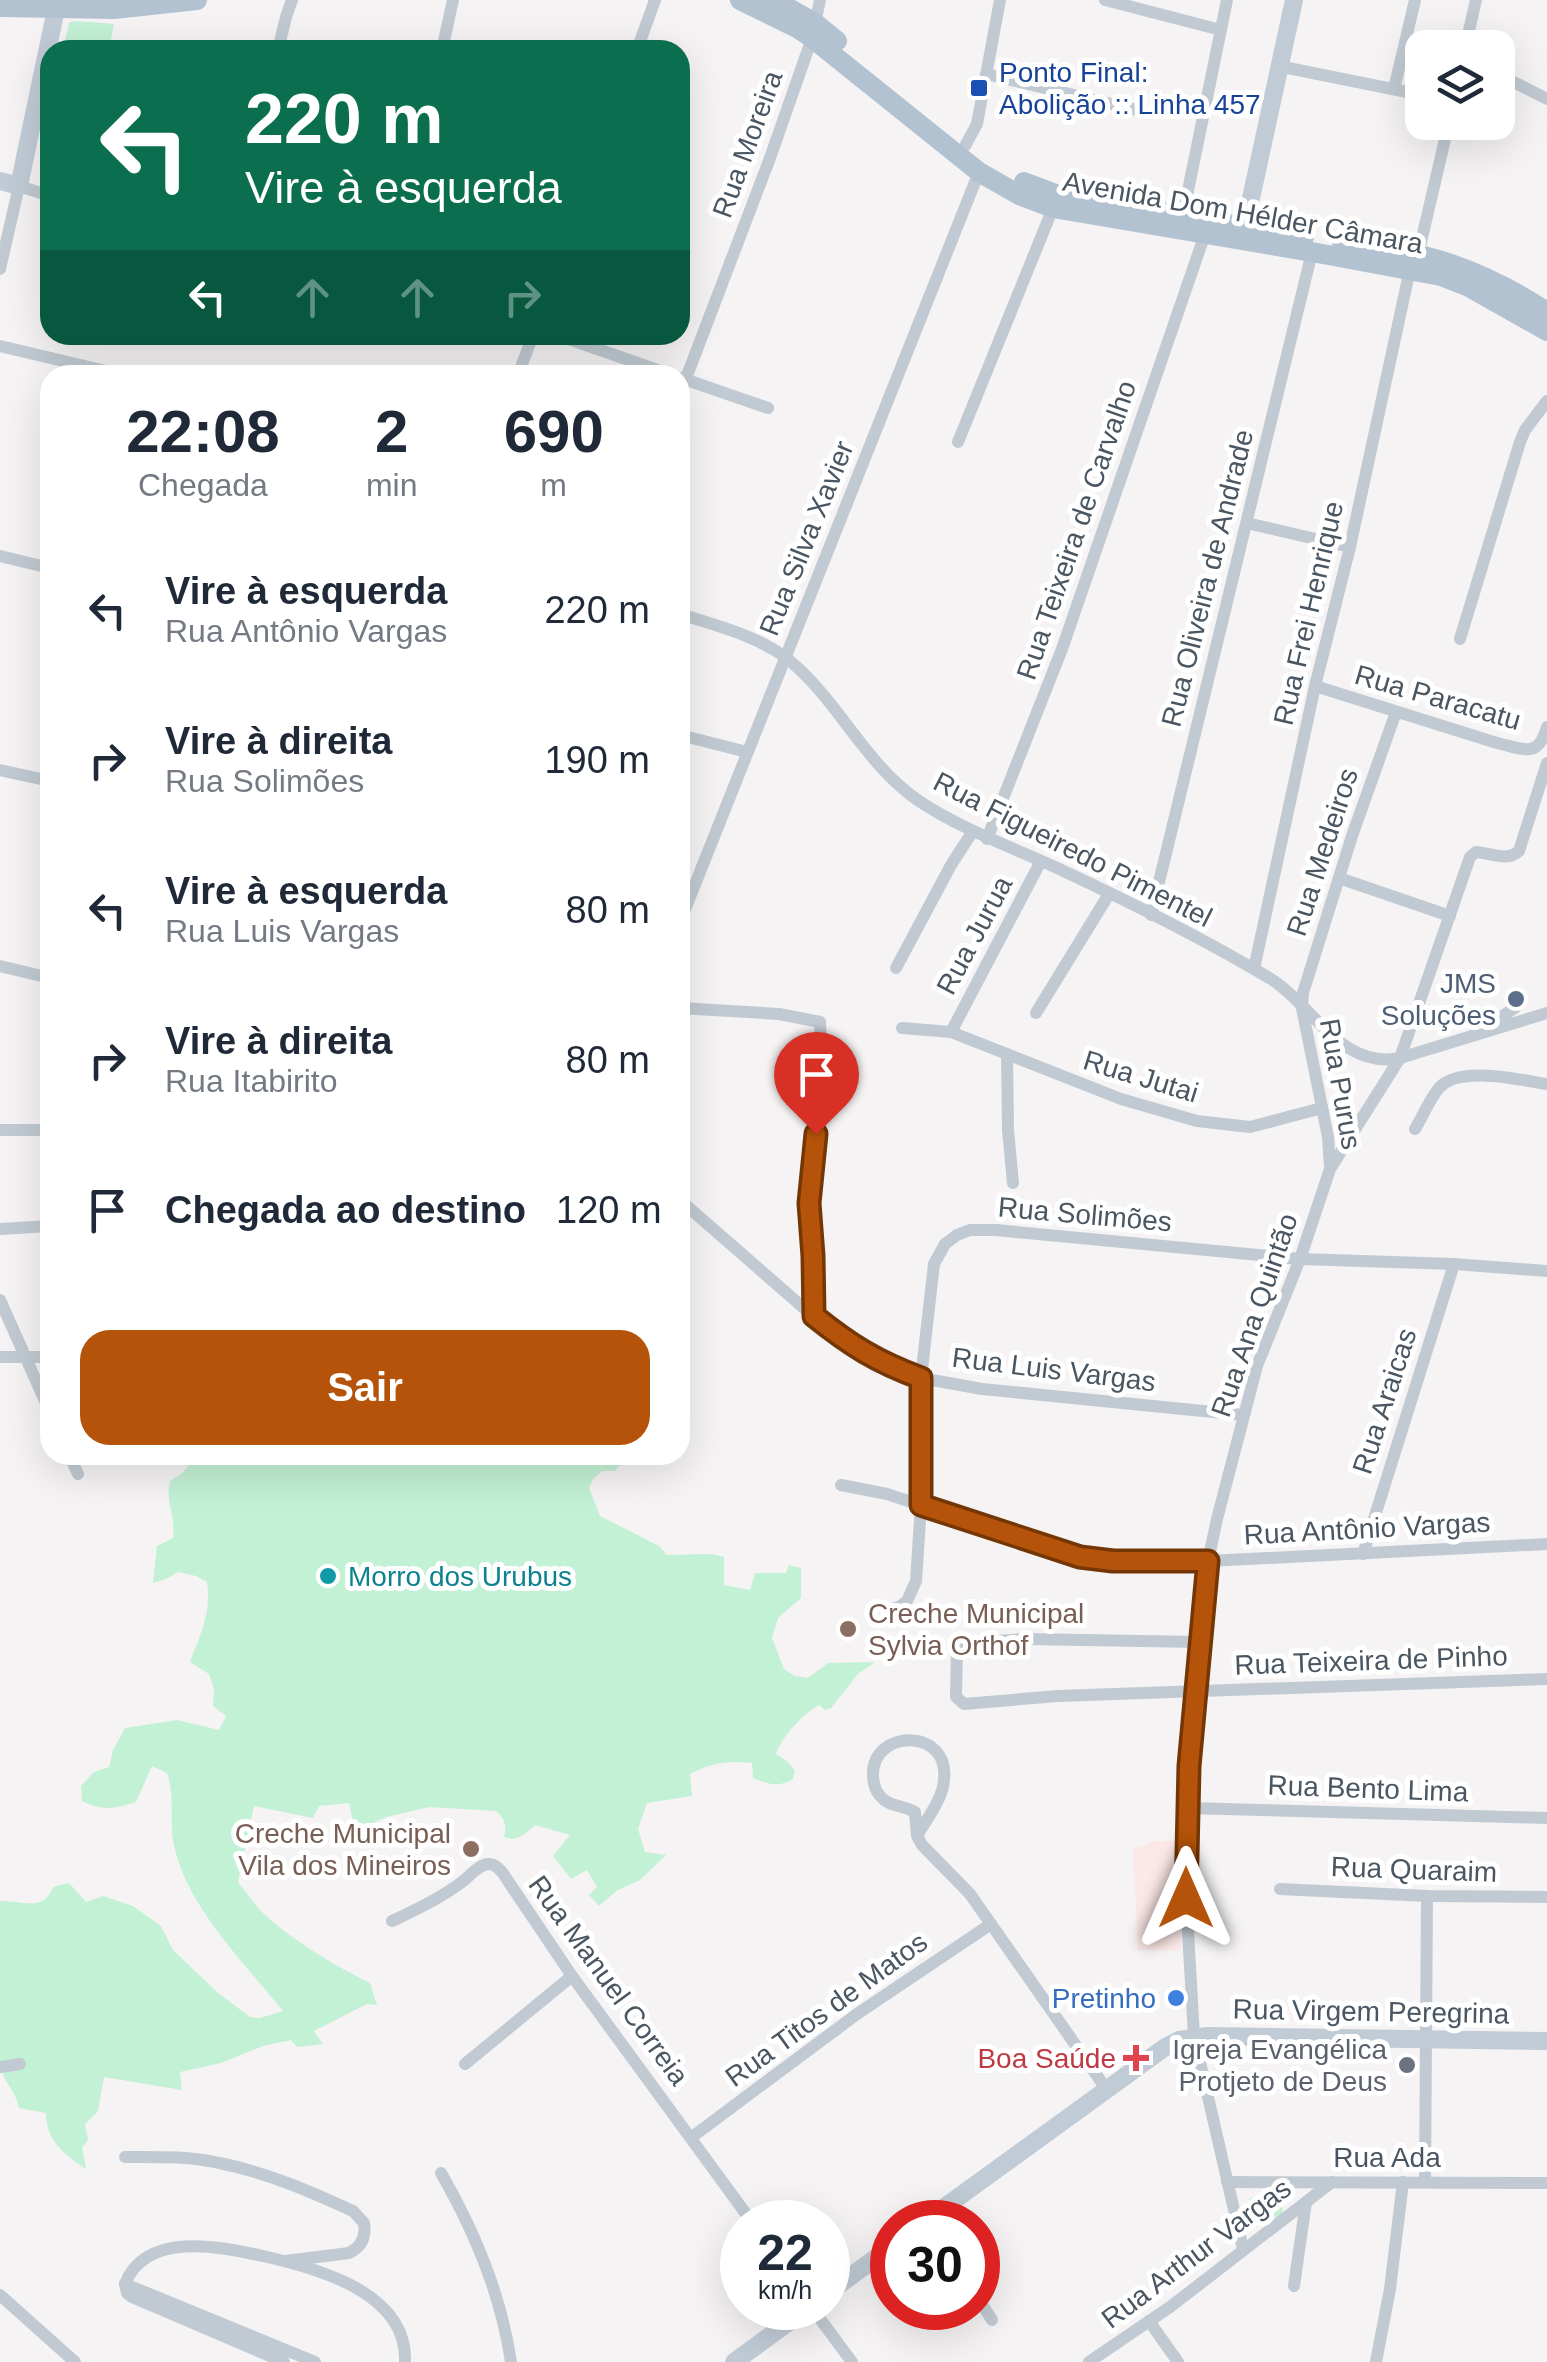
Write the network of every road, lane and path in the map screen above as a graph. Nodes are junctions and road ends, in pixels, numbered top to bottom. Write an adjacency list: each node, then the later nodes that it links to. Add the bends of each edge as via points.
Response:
1 (197, 0): 16 (main road)
2 (278, 0): 18 (street)
3 (292, 0): 18 (street)
4 (452, 0): 24 (street)
5 (656, 0): 25 (street)
6 (740, 0): 21 (main road, Avenida Dom Hélder Câmara)
7 (774, 0): 21 (main road, Avenida Dom Hélder Câmara)
8 (820, 0): 21 (street, Rua Moreira)
9 (1000, 0): 28 (street)
10 (1105, 0): 19 (street)
11 (1227, 0): 19 (street)
12 (1294, 0): 27 (street)
13 (1415, 0): 30 (street)
14 (1476, 0): 20 (street)
15 (54, 4): 16 (main road); 17 (main road); 22 (street)
16 (110, 4)
17 (0, 7)
18 (286, 17): 23 (street)
19 (1221, 30): 40 (street)
20 (1469, 30)
21 (813, 31): 35 (main road, Avenida Dom Hélder Câmara); 36 (main road, Avenida Dom Hélder Câmara); 51 (street, Rua Moreira, via 770,158)
22 (45, 40)
23 (280, 40)
24 (444, 40)
25 (641, 40)
26 (40, 60): 37 (street)
27 (1278, 66): 30 (street); 42 (street)
28 (986, 74): 33 (street); 35 (street)
29 (1515, 83): 32 (street)
30 (1394, 90): 31 (street)
31 (1405, 92)
32 (1547, 99)
33 (1145, 112)
34 (1444, 140): 44 (street, Rua Frei Henrique)
35 (965, 146): 40 (main road, Avenida Dom Hélder Câmara, via 1056,194)
36 (980, 172): 39 (main road, Avenida Dom Hélder Câmara); 62 (street, Rua Silva Xavier)
37 (9, 184): 38 (street); 45 (street)
38 (40, 193)
39 (1053, 208): 41 (main road, Avenida Dom Hélder Câmara); 55 (street)
40 (1183, 215): 42 (main road, Avenida Dom Hélder Câmara)
41 (1205, 234): 42 (main road, Avenida Dom Hélder Câmara); 72 (street, Rua Teixeira de Carvalho, via 1062,649)
42 (1246, 234): 43 (main road, Avenida Dom Hélder Câmara); 44 (main road, Avenida Dom Hélder Câmara)
43 (1312, 252): 44 (main road, Avenida Dom Hélder Câmara); 56 (street, Rua Oliveira de Andrade)
44 (1414, 262): 46 (main road, Avenida Dom Hélder Câmara); 57 (street, Rua Frei Henrique)
45 (0, 269)
46 (1543, 316)
47 (587, 345): 50 (street)
48 (0, 346): 49 (street)
49 (81, 365)
50 (644, 365)
51 (684, 365)
52 (690, 381): 54 (street)
53 (1547, 401): 61 (street, via 1524,430)
54 (768, 408)
55 (958, 442)
56 (1248, 523): 57 (street); 77 (street, Rua Oliveira de Andrade)
57 (1350, 546): 63 (street, Rua Frei Henrique)
58 (0, 556): 59 (street)
59 (40, 566)
60 (690, 618): 62 (street, Rua Figueiredo Pimentel)
61 (1460, 639)
62 (785, 658): 67 (street, Rua Silva Xavier); 71 (street, Rua Figueiredo Pimentel, via 903,790)
63 (1315, 686): 64 (street, Rua Paracatu); 81 (street, Rua Frei Henrique)
64 (1396, 712): 65 (street, Rua Paracatu, via 1527,750 1538,748); 74 (street, Rua Medeiros)
65 (1545, 732)
66 (690, 738): 67 (street)
67 (747, 752): 76 (street, Rua Silva Xavier)
68 (1547, 763): 78 (street, Rua Paracatu, via 1522,846 1504,857 1470,857)
69 (0, 770): 70 (street)
70 (40, 779)
71 (972, 831): 72 (street, Rua Figueiredo Pimentel); 80 (street)
72 (988, 839): 73 (street, Rua Figueiredo Pimentel)
73 (1041, 860): 75 (street, Rua Figueiredo Pimentel); 89 (street, Rua Jurua)
74 (1339, 878): 78 (street); 84 (street, Rua Medeiros)
75 (1109, 894): 77 (street, Rua Figueiredo Pimentel); 86 (street)
76 (690, 897)
77 (1151, 915): 81 (street, Rua Figueiredo Pimentel)
78 (1450, 916): 92 (street)
79 (0, 966): 82 (street)
80 (896, 968)
81 (1254, 969): 84 (street, Rua Figueiredo Pimentel)
82 (40, 976)
83 (1516, 1007): 90 (street, Rua Figueiredo Pimentel)
84 (1302, 1008): 92 (street, Rua Figueiredo Pimentel, via 1355,1052 1383,1062); 94 (street, Rua Purus)
85 (690, 1009): 107 (street, via 820,1022 822,1074 809,1203)
86 (1036, 1013)
87 (1547, 1014): 90 (street, Rua Figueiredo Pimentel)
88 (902, 1028): 89 (street, Rua Jutai)
89 (952, 1032): 91 (street, Rua Jutai)
90 (1473, 1036): 92 (street, Rua Figueiredo Pimentel)
91 (1007, 1054): 94 (street, Rua Jutai, via 1197,1121 1250,1126); 99 (street)
92 (1400, 1058): 98 (street)
93 (1547, 1084): 97 (street, via 1452,1078 1438,1088)
94 (1322, 1108): 98 (street, Rua Purus)
95 (0, 1130): 96 (street)
96 (40, 1130)
97 (1415, 1130)
98 (1330, 1169): 103 (street, Rua Ana Quintão)
99 (1013, 1183)
100 (690, 1209): 107 (street, Rua Luis Vargas)
101 (40, 1227): 102 (street)
102 (0, 1229)
103 (1300, 1259): 104 (street, Rua Solimões); 111 (street, Rua Solimões, via 970,1230 945,1244 934,1264); 113 (street, Rua Ana Quintão)
104 (1454, 1264): 105 (street, Rua Solimões); 119 (street, Rua Araicas)
105 (1547, 1271)
106 (0, 1300): 108 (street)
107 (814, 1316): 111 (street, Rua Luis Vargas, via 884,1364)
108 (25, 1356): 109 (street); 110 (street); 112 (street)
109 (0, 1357)
110 (40, 1357)
111 (921, 1378): 113 (street, Rua Luis Vargas); 117 (street, Rua Solimões)
112 (40, 1390)
113 (1242, 1414): 120 (street, Rua Ana Quintão)
114 (74, 1465): 115 (street)
115 (78, 1474)
116 (841, 1485): 117 (street, Rua Antônio Vargas)
117 (921, 1505): 120 (street, Rua Antônio Vargas, via 1080,1557); 121 (street, Rua Solimões, via 916,1580 907,1602)
118 (1547, 1544): 119 (street, Rua Antônio Vargas)
119 (1362, 1554): 120 (street, Rua Antônio Vargas)
120 (1208, 1561): 122 (street, Rua Ana Quintão)
121 (889, 1610)
122 (1200, 1642): 124 (street, Rua Ana Quintão); 124 (street, Rua Teixeira de Pinho, via 1025,1640 957,1647 956,1697 964,1704)
123 (1547, 1679): 124 (street, Rua Teixeira de Pinho)
124 (1197, 1690): 125 (street, Rua Ana Quintão)
125 (1188, 1808): 126 (street, Rua Bento Lima); 134 (street, Rua Ana Quintão)
126 (1547, 1818)
127 (917, 1836): 127 (street, via 915,1812 880,1796 872,1769 884,1750 913,1738 938,1752 944,1767 942,1792); 132 (street)
128 (1280, 1889): 129 (street, Rua Quaraim)
129 (1427, 1896): 130 (street, Rua Quaraim); 135 (street)
130 (1547, 1897)
131 (392, 1921): 133 (street, Rua Manuel Correia, via 484,1864 495,1866)
132 (990, 1924): 140 (street); 141 (street, Rua Titos de Matos)
133 (572, 1976): 138 (street); 141 (street, Rua Manuel Correia)
134 (1194, 2036): 135 (street, Rua Virgem Peregrina); 140 (street, via 1164,2048); 144 (street, Rua Ana Quintão)
135 (1425, 2040): 136 (street, Rua Virgem Peregrina); 147 (street)
136 (1547, 2041)
137 (20, 2064): 139 (street)
138 (465, 2064)
139 (0, 2066)
140 (1107, 2090): 150 (street)
141 (692, 2137): 149 (street, Rua Manuel Correia)
142 (125, 2157): 153 (street, via 188,2158 260,2172 352,2210 364,2222 364,2237 349,2253)
143 (441, 2173): 165 (street, via 492,2282)
144 (1227, 2182): 145 (street, Rua Ada); 152 (street, Rua Ana Quintão)
145 (1332, 2182): 146 (street, Rua Ada); 151 (street, Rua Arthur Vargas)
146 (1404, 2182): 147 (street, Rua Ada); 170 (street)
147 (1424, 2182): 148 (street, Rua Ada)
148 (1547, 2183)
149 (736, 2200)
150 (954, 2200)
151 (1306, 2202): 152 (street, Rua Arthur Vargas); 154 (street)
152 (1243, 2249): 156 (street, Rua Arthur Vargas)
153 (286, 2262): 159 (street, via 210,2246 175,2248 129,2274 125,2289 132,2297); 164 (street, via 346,2281 378,2303 402,2339)
154 (1294, 2286)
155 (0, 2295): 160 (street)
156 (1148, 2321): 168 (street, Rua Arthur Vargas); 169 (street)
157 (779, 2330): 166 (street)
158 (827, 2330): 167 (street)
159 (243, 2338): 161 (street); 162 (street); 163 (street)
160 (75, 2362)
161 (251, 2362)
162 (284, 2362)
163 (316, 2362)
164 (405, 2362)
165 (510, 2362)
166 (734, 2362)
167 (852, 2362)
168 (1089, 2362)
169 (1178, 2362)
170 (1376, 2362)

